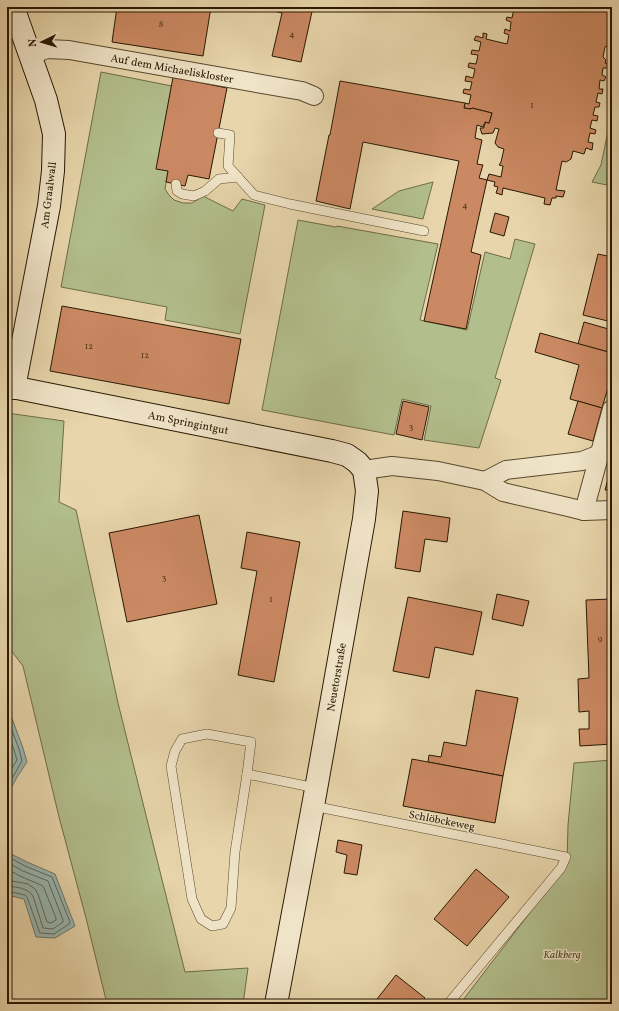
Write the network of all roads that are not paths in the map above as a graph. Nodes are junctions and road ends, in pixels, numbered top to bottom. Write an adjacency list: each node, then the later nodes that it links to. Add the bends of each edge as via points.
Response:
1 (13, 7): 2 (main road, Am Graalwall)
2 (31, 55): 3 (street, Auf dem Michaeliskloster, via 47,50 69,50 302,91); 8 (main road, Am Graalwall, via 54,134 53,171 49,206)
3 (314, 96)
4 (218, 133): 5 (lane, via 230,135 228,166)
5 (238, 177): 6 (lane, via 219,179 205,191 194,196 176,191); 7 (lane, via 254,195)
6 (176, 184)
7 (424, 231)
8 (11, 387): 11 (main road, Am Springintgut, via 332,451 347,455)
9 (612, 410): 10 (street)
10 (600, 454): 12 (street, via 582,460 506,470); 14 (street)
11 (364, 470): 12 (street, via 392,466 438,471); 16 (main road, Neuetorstraße, via 367,491 365,512)
12 (485, 482): 14 (street, via 503,492)
13 (612, 510): 14 (street)
14 (584, 511)
15 (247, 774): 15 (lane, via 250,742 207,734 182,739 175,750 171,766 192,899 201,919 212,926 223,924 231,908 235,852); 16 (lane, Schlöbckeweg)
16 (315, 797): 17 (main road, Neuetorstraße); 18 (lane, Schlöbckeweg, via 566,858 561,868)
17 (276, 1004)
18 (448, 1004)

